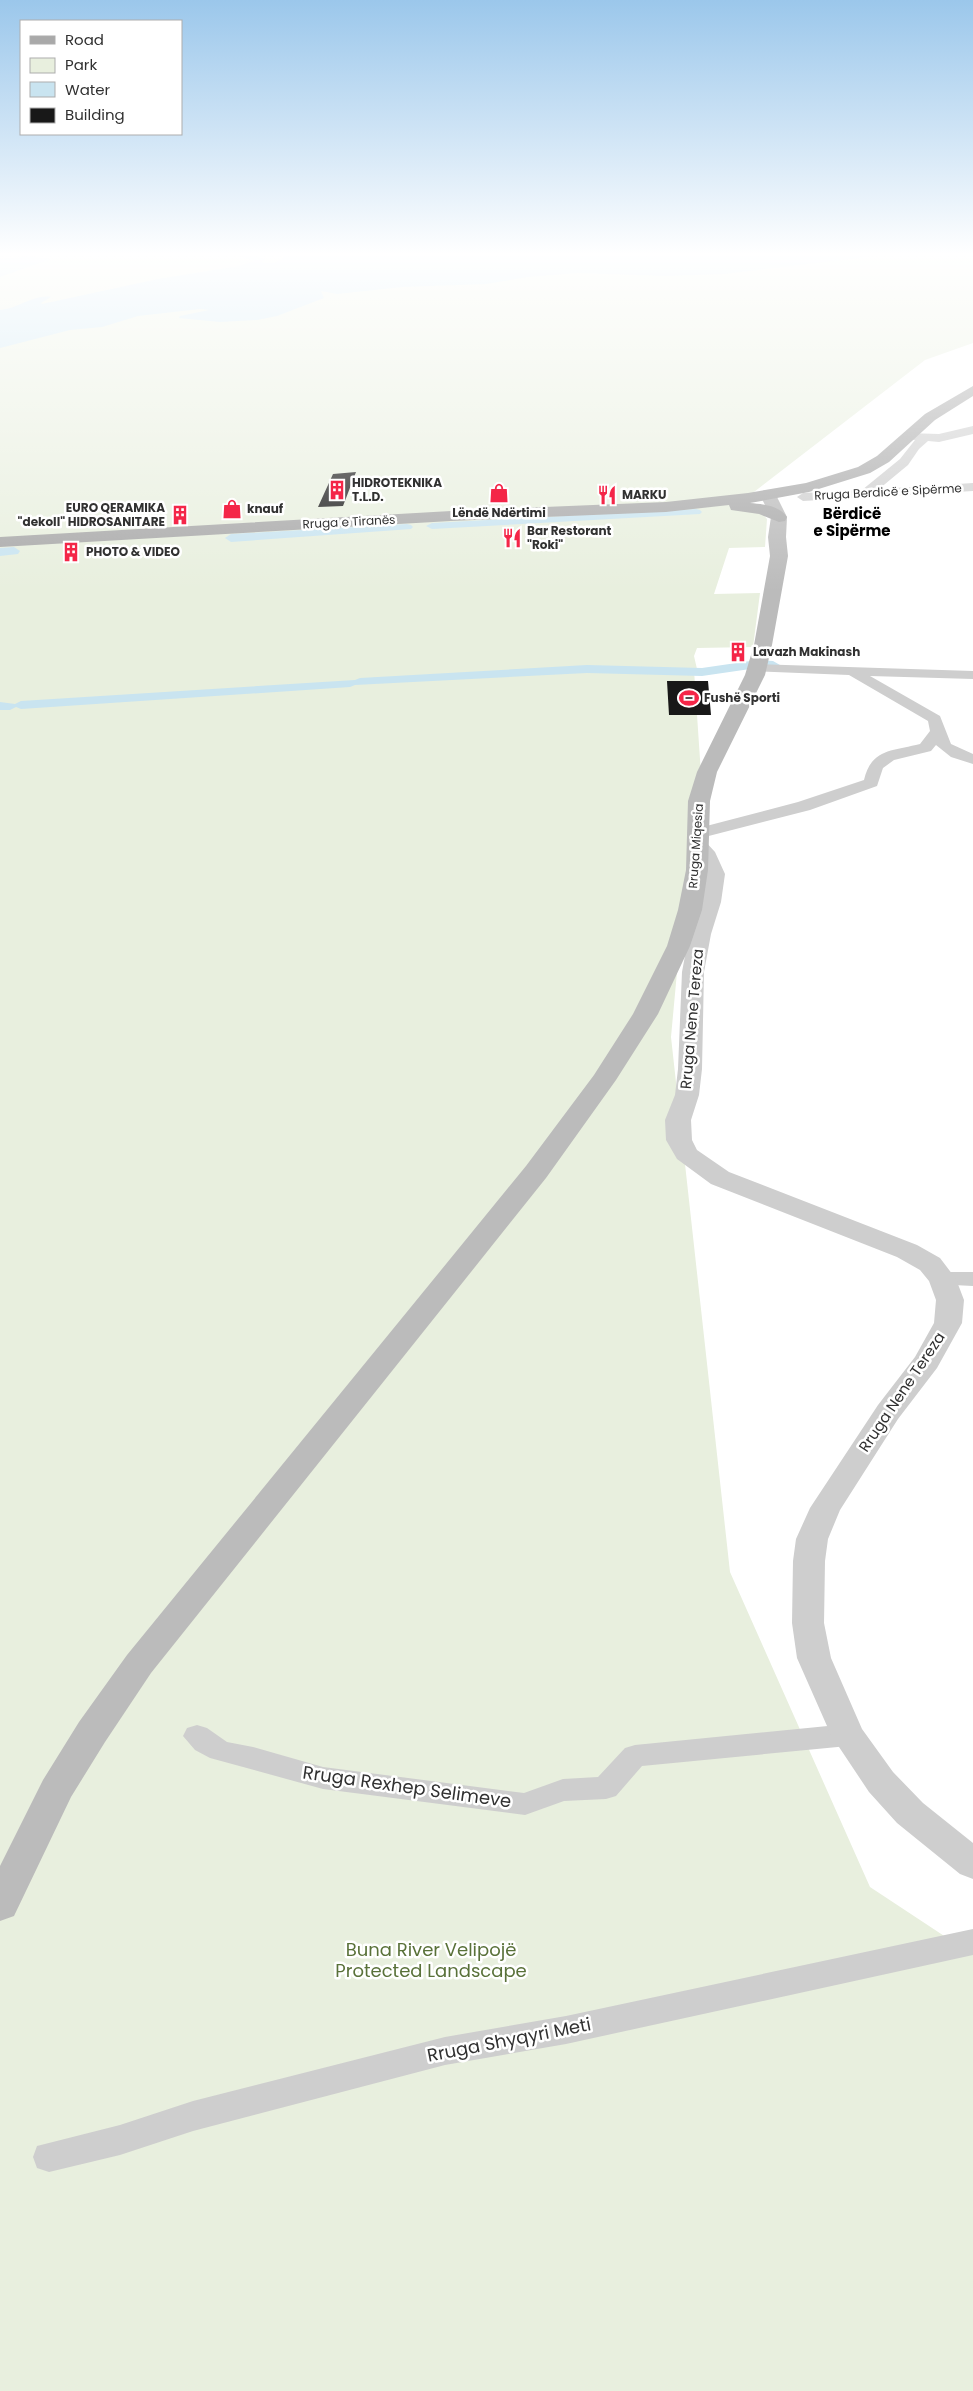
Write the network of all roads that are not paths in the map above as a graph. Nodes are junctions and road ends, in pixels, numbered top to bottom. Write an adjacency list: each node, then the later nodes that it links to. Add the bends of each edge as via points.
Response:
1 (973, 390): 3 (main road, via 930,417)
2 (973, 430): 3 (street, via 946,438)
3 (917, 437): 4 (main road, via 869,467); 7 (street, via 904,462)
4 (828, 482): 6 (main road); 8 (main road)
5 (973, 487): 7 (street, Rruga Berdicë e Sipërme)
6 (772, 494): 9 (main road); 10 (main road, Rruga Miqesia)
7 (865, 494): 8 (street, Rruga Berdicë e Sipërme)
8 (803, 497): 10 (main road)
9 (698, 504): 10 (main road, via 756,508); 11 (main road, Rruga e Tiranës)
10 (784, 516): 12 (main road, Rruga Miqesia, via 777,537 779,556)
11 (0, 542)
12 (758, 664): 13 (street); 17 (main road, Rruga Miqesia, via 738,714 707,772 699,800)
13 (850, 672): 14 (street); 15 (street, via 935,719)
14 (973, 674)
15 (937, 732): 16 (street, via 943,745 956,755); 17 (street, via 925,748 889,756 875,766 871,783)
16 (973, 759)
17 (697, 839): 18 (street, Rruga Nene Tereza, via 714,874 693,972 690,1069 687,1095 678,1120 679,1140 686,1154 720,1178 908,1251 930,1264); 23 (main road, Rruga Miqesia, via 694,893 689,912 663,979 625,1046 536,1172 139,1664 56,1790)
18 (942, 1279): 19 (street); 20 (street, Rruga Nene Tereza, via 950,1300 948,1323 927,1361 888,1412 825,1508 812,1539 808,1623 814,1658)
19 (973, 1279)
20 (848, 1735): 21 (street, Rruga Rexhep Selimeve, via 636,1756 606,1788 563,1790 525,1804 323,1778 292,1771 262,1759 226,1754 207,1746); 22 (street, Rruga Nene Tereza, via 881,1782 910,1813)
21 (197, 1736)
22 (973, 1864)
23 (0, 1904)
24 (973, 1942): 25 (street, Rruga Shyqyri Meti, via 566,2030 445,2051 193,2116 120,2140)
25 (50, 2157)

